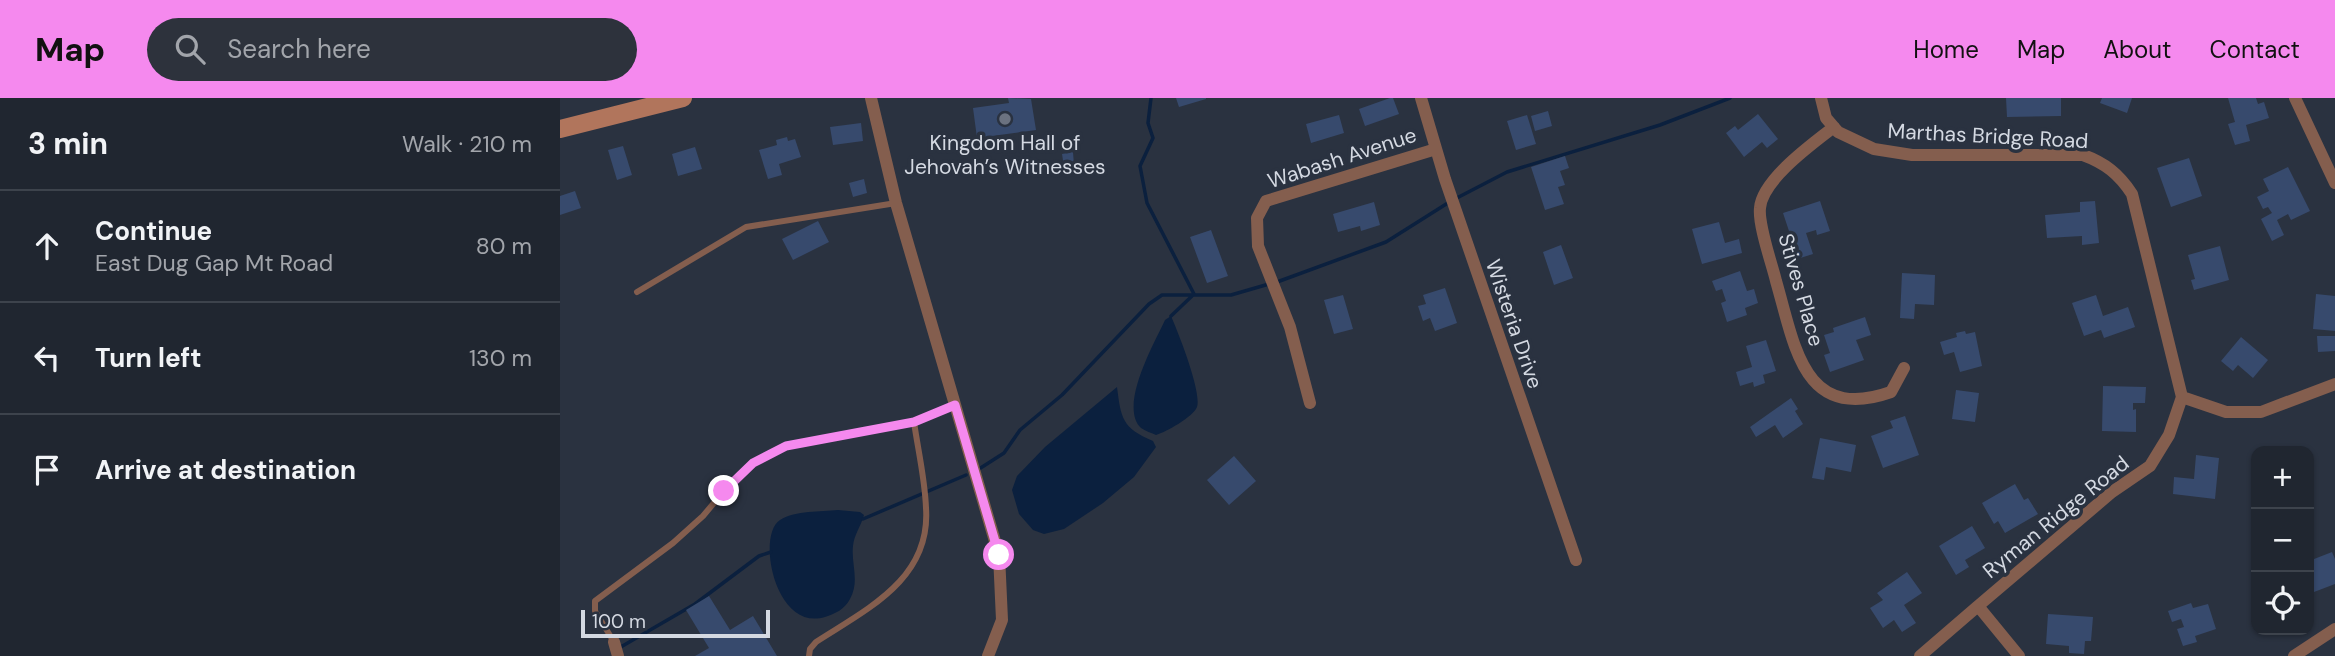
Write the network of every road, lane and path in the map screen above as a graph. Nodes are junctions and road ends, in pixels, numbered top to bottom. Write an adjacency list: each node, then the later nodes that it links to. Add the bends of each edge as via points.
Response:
1 (683, 98): 7 (street)
2 (871, 98): 10 (street)
3 (1421, 98): 8 (street, Wisteria Drive)
4 (1821, 98): 6 (street)
5 (2295, 98): 9 (street)
6 (1833, 127): 12 (street, Stives Place, via 1771,181 1759,208 1792,335 1804,369 1833,396 1864,400 1891,392); 14 (street, Marthas Bridge Road, via 1874,149 1912,155 2083,155 2113,171 2132,194)
7 (560, 129)
8 (1436, 149): 15 (street, Wabash Avenue, via 1265,201 1257,218 1258,246 1290,327); 18 (street, Wisteria Drive)
9 (2335, 183)
10 (895, 203): 11 (lane, via 746,227); 16 (street)
11 (637, 292)
12 (1904, 368)
13 (2335, 384): 14 (street, via 2261,412 2226,412)
14 (2182, 397): 19 (street, Ryman Ridge Road, via 2169,435 2150,466)
15 (1310, 402)
16 (955, 405): 17 (lane); 24 (street, via 999,555 1002,620)
17 (914, 422): 21 (lane, via 786,446 753,463 673,543 594,601); 23 (lane, via 927,510 923,541 910,572 881,600 816,642)
18 (1576, 560)
19 (1978, 606): 25 (street); 26 (street, Ryman Ridge Road)
20 (2335, 629): 27 (street)
21 (614, 642): 22 (street)
22 (618, 656)
23 (809, 656)
24 (988, 656)
25 (1920, 656)
26 (2020, 656)
27 (2294, 656)

